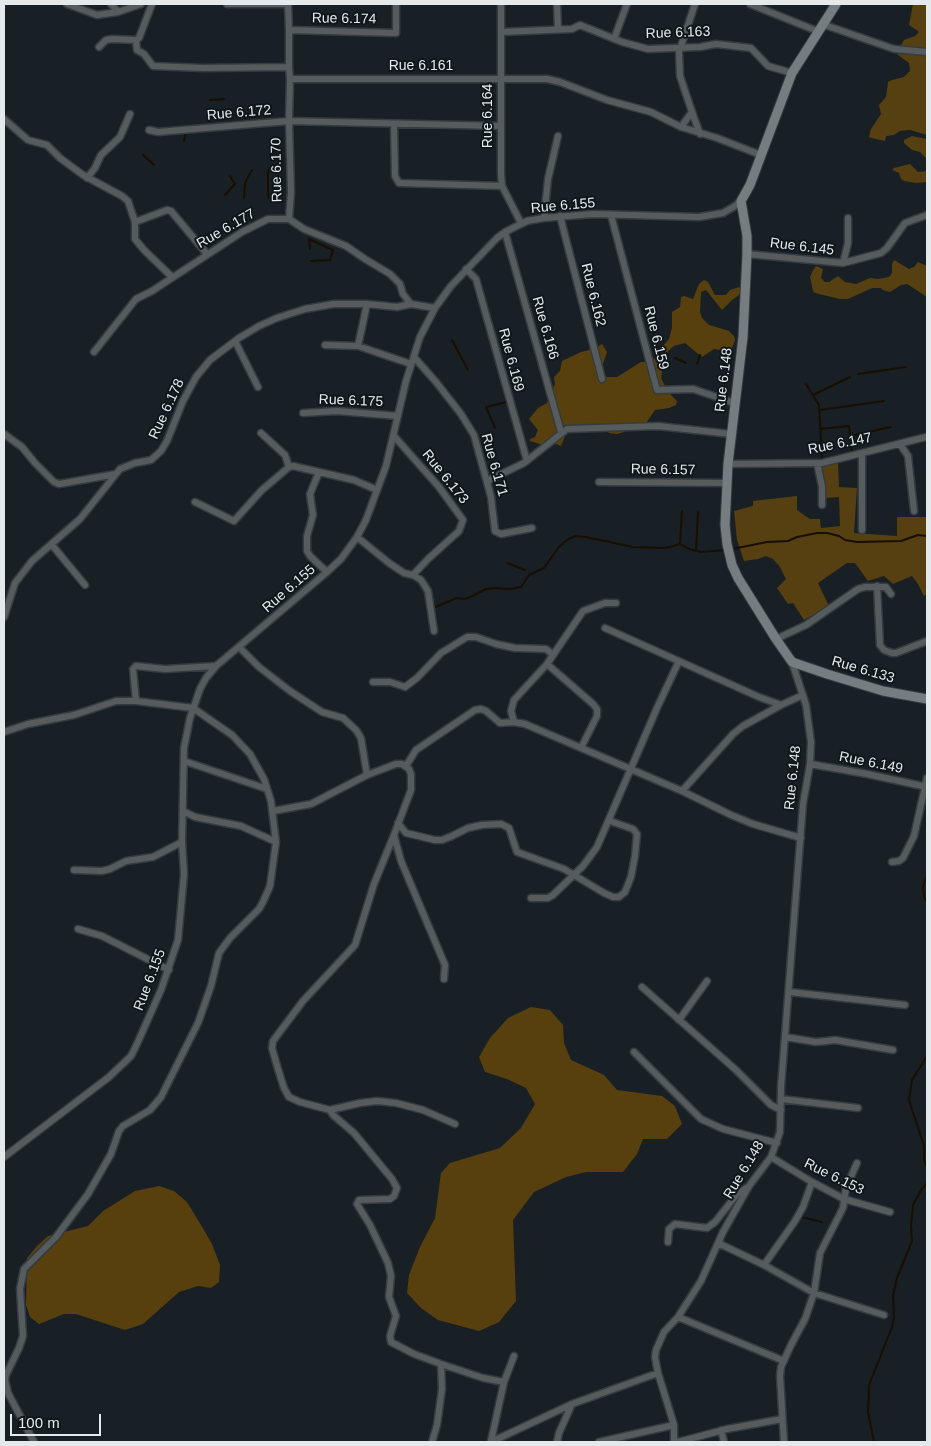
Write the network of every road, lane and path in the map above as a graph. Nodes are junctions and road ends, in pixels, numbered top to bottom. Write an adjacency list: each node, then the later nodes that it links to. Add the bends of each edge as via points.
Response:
1 (67, 4): 14 (street)
2 (111, 4): 15 (street)
3 (141, 4): 15 (street)
4 (152, 4): 21 (street)
5 (227, 4): 6 (street)
6 (288, 4): 17 (street)
7 (396, 4): 17 (street, Rue 6.174, via 396,33)
8 (501, 4): 19 (street, Rue 6.164)
9 (556, 4): 18 (street)
10 (627, 4): 20 (street)
11 (695, 4): 23 (street)
12 (750, 4): 16 (street)
13 (836, 4): 16 (street)
14 (81, 6): 15 (street, via 97,14)
15 (118, 12)
16 (820, 27): 24 (street, via 894,49); 26 (street)
17 (289, 30): 25 (street)
18 (558, 30): 19 (street, Rue 6.163); 20 (street, Rue 6.163, via 582,25)
19 (501, 32): 28 (street, Rue 6.164)
20 (614, 39): 23 (street, Rue 6.163, via 648,49)
21 (136, 40): 22 (street, via 106,40); 25 (street, via 137,50 153,66)
22 (99, 47)
23 (679, 49): 26 (street, Rue 6.163, via 716,44 751,48 768,66); 29 (street, via 680,76)
24 (927, 52)
25 (290, 67): 27 (street)
26 (792, 73): 39 (street)
27 (290, 79): 28 (street, Rue 6.161); 32 (street, Rue 6.172)
28 (500, 80): 34 (street, Rue 6.164); 35 (street, Rue 6.161, via 554,80 650,112)
29 (692, 112): 35 (street); 37 (street)
30 (130, 114): 40 (street, via 120,137 102,155)
31 (4, 118): 40 (street, via 28,140 47,145)
32 (289, 121): 33 (street); 36 (street, Rue 6.172, via 158,132); 48 (street, Rue 6.170)
33 (394, 125): 34 (street); 41 (street, via 395,176 399,183)
34 (500, 126): 41 (street, Rue 6.164)
35 (681, 127): 37 (street, Rue 6.161)
36 (149, 130)
37 (700, 134): 39 (street, Rue 6.161)
38 (558, 136): 46 (street, via 548,179)
39 (760, 155): 42 (street)
40 (87, 178): 49 (street, via 122,196 128,202)
41 (502, 186): 50 (street, Rue 6.164)
42 (741, 201): 43 (street, Rue 6.155, via 722,213 699,217); 53 (street, Rue 6.148)
43 (611, 215): 45 (street, Rue 6.155); 67 (street, Rue 6.159, via 657,390 693,389)
44 (927, 215): 54 (street, Rue 6.145, via 905,223 881,253)
45 (560, 216): 46 (street, Rue 6.155); 65 (street, Rue 6.162)
46 (544, 218): 50 (street, Rue 6.155)
47 (848, 218): 54 (street, via 848,243)
48 (289, 219): 52 (street, Rue 6.177, via 268,220); 58 (street, via 304,229 346,246 390,274)
49 (135, 222): 52 (street, via 172,211); 56 (street, via 135,239)
50 (521, 223): 51 (street, Rue 6.155)
51 (505, 232): 55 (street, Rue 6.155); 70 (street, Rue 6.166)
52 (206, 254): 56 (street, Rue 6.177)
53 (747, 254): 54 (street, Rue 6.145); 67 (street, Rue 6.148, via 743,337)
54 (843, 263)
55 (466, 269): 59 (street, Rue 6.155); 78 (street, Rue 6.169, via 476,279)
56 (172, 277): 63 (street, Rue 6.177, via 136,299)
57 (368, 304): 58 (street, Rue 6.178, via 384,307); 60 (street, Rue 6.178, via 334,304 305,309 277,318); 62 (street)
58 (412, 304): 59 (street)
59 (436, 308): 64 (street, Rue 6.155, via 420,337)
60 (235, 341): 66 (street); 83 (street, Rue 6.178, via 203,367 156,457 126,466)
61 (325, 345): 62 (street)
62 (358, 346): 64 (street)
63 (94, 352)
64 (413, 361): 69 (street, Rue 6.155); 84 (street, Rue 6.171, via 436,382 465,421 474,436)
65 (602, 379)
66 (258, 387)
67 (734, 403): 73 (street, Rue 6.148)
68 (303, 413): 69 (street, Rue 6.175, via 337,410)
69 (398, 416): 74 (street, Rue 6.155)
70 (561, 432): 73 (street, via 572,428 658,426); 78 (street)
71 (261, 433): 81 (street, via 285,455)
72 (4, 434): 83 (street, via 59,484)
73 (731, 434): 80 (street, Rue 6.148)
74 (394, 436): 87 (street, Rue 6.155); 96 (street, Rue 6.173, via 463,520 459,531)
75 (926, 437): 76 (street, Rue 6.147)
76 (900, 444): 77 (street, Rue 6.147); 90 (street, via 908,456)
77 (862, 453): 79 (street, Rue 6.147); 92 (street)
78 (527, 461): 84 (street)
79 (817, 463): 80 (street, Rue 6.147); 89 (street)
80 (728, 464): 86 (street, Rue 6.148)
81 (289, 467): 82 (street); 88 (street, via 262,490 234,521)
82 (319, 472): 87 (street, via 354,480); 95 (street, via 310,494 313,515 307,551)
83 (116, 474): 94 (street, Rue 6.178, via 94,504)
84 (487, 481): 91 (street, Rue 6.171, via 496,531 501,534)
85 (599, 482): 86 (street, Rue 6.157)
86 (728, 483): 104 (street, Rue 6.148, via 725,525 729,555 738,578)
87 (377, 490): 93 (street, Rue 6.155)
88 (195, 502)
89 (822, 505)
90 (914, 511)
91 (532, 528)
92 (862, 530)
93 (357, 537): 95 (street, Rue 6.155); 96 (street, via 389,563)
94 (52, 545): 97 (street); 101 (street, Rue 6.178, via 20,576 11,592)
95 (327, 572): 106 (street, Rue 6.155)
96 (413, 575): 103 (street, via 428,590)
97 (85, 585)
98 (877, 586): 99 (street, via 886,587); 104 (street, via 858,589 806,625); 105 (street, via 880,645 884,650 892,653)
99 (891, 594)
100 (616, 603): 107 (street, via 604,603 583,611)
101 (4, 617)
102 (604, 628): 108 (street)
103 (434, 631)
104 (776, 639): 109 (street, Rue 6.148)
105 (927, 641)
106 (239, 647): 111 (street, Rue 6.155); 125 (street, via 290,691 322,712 343,718 356,730 361,738)
107 (552, 654): 110 (street); 112 (street, via 546,649 515,648 468,637 441,653 406,687 390,682)
108 (679, 661): 116 (street); 124 (street)
109 (792, 662): 113 (street, Rue 6.148); 114 (street, Rue 6.133, via 883,691)
110 (546, 664): 118 (street, via 514,700 511,711); 120 (street, via 597,709 597,716)
111 (216, 666): 115 (street, via 165,669 136,666 133,669); 117 (street, Rue 6.155, via 206,678)
112 (372, 682)
113 (803, 695): 116 (street); 122 (street, Rue 6.148, via 809,723)
114 (927, 699)
115 (136, 702): 117 (street); 119 (street, via 116,702)
116 (781, 705): 129 (street, via 733,734)
117 (192, 708): 121 (street, Rue 6.155); 128 (street, via 242,744 259,769)
118 (514, 722): 120 (street); 123 (street, via 500,723 486,711 475,710 416,750)
119 (4, 732)
120 (581, 748): 124 (street)
121 (184, 760): 128 (street); 130 (street, Rue 6.155)
122 (810, 764): 127 (street, Rue 6.149); 135 (street, Rue 6.148)
123 (406, 766): 125 (street, via 396,764); 133 (street, via 411,774 411,790)
124 (630, 770): 129 (street); 132 (street)
125 (367, 775): 131 (street, via 311,804)
126 (927, 778): 127 (street)
127 (926, 787): 138 (street, via 914,836 903,858)
128 (267, 789): 131 (street)
129 (682, 791): 135 (street, via 753,824)
130 (183, 811): 136 (street, Rue 6.155); 137 (street, via 195,817 241,826)
131 (273, 811): 137 (street)
132 (610, 821): 140 (street, via 597,847); 140 (street, via 633,829 637,834 625,892 619,897 612,897)
133 (398, 823): 134 (street); 140 (street, via 406,833 435,840 468,828 501,824 509,828 517,852)
134 (394, 835): 144 (street, via 401,861 445,965); 155 (street, via 374,884 356,945 304,1001 273,1041 278,1069 290,1097)
135 (801, 838): 147 (street, Rue 6.148)
136 (182, 842): 139 (street, via 153,857 126,861 110,869); 143 (street, Rue 6.155, via 181,925)
137 (276, 842): 176 (street, via 270,886 263,902 219,953 198,1023 161,1097 150,1110 119,1131 111,1154 88,1194 56,1237 24,1269 20,1289 22,1336)
138 (892, 862)
139 (74, 870)
140 (575, 875): 141 (street, via 548,898)
141 (531, 898)
142 (78, 929): 143 (street, via 102,936)
143 (169, 970): 159 (street, Rue 6.155, via 131,1056 109,1077)
144 (444, 979)
145 (706, 981): 149 (street)
146 (642, 987): 149 (street)
147 (790, 992): 148 (street); 150 (street, Rue 6.148)
148 (905, 1005)
149 (679, 1020): 156 (street, via 771,1105)
150 (786, 1036): 151 (street); 153 (street, Rue 6.148)
151 (894, 1050)
152 (634, 1052): 158 (street, via 701,1119 723,1129)
153 (781, 1099): 154 (street); 156 (street, Rue 6.148)
154 (858, 1108)
155 (330, 1110): 157 (street, via 360,1102 386,1102 423,1110); 174 (street, via 354,1132 397,1188 390,1199 359,1200 357,1204 388,1263 391,1276 389,1297 396,1316 390,1336 392,1342)
156 (781, 1110): 158 (street, Rue 6.148)
157 (455, 1124)
158 (776, 1143): 160 (street, Rue 6.148)
159 (4, 1157)
160 (771, 1157): 162 (street, Rue 6.153); 163 (street, Rue 6.148)
161 (857, 1163): 164 (street)
162 (812, 1182): 164 (street, Rue 6.153); 168 (street, via 795,1221)
163 (749, 1186): 166 (street, via 738,1193 707,1228 675,1224 669,1229); 167 (street, Rue 6.148)
164 (844, 1199): 165 (street, Rue 6.153); 169 (street, via 820,1253)
165 (890, 1212)
166 (668, 1242)
167 (718, 1243): 168 (street); 171 (street, Rue 6.148, via 701,1281)
168 (764, 1265): 169 (street)
169 (814, 1293): 170 (street); 173 (street)
170 (884, 1315)
171 (678, 1317): 173 (street); 175 (street, Rue 6.148, via 664,1332 656,1350)
172 (514, 1356): 177 (street)
173 (784, 1361): 179 (street, via 780,1376)
174 (441, 1364): 177 (street); 184 (street, via 442,1389)
175 (658, 1373): 178 (street); 180 (street, Rue 6.148)
176 (5, 1375): 183 (street, via 8,1393)
177 (504, 1382): 185 (street)
178 (572, 1404): 185 (street); 186 (street)
179 (782, 1419): 181 (street); 190 (street)
180 (674, 1425): 182 (street); 188 (street, Rue 6.148)
181 (720, 1430): 188 (street); 189 (street)
182 (622, 1440): 187 (street)
183 (34, 1442)
184 (432, 1442)
185 (491, 1442)
186 (557, 1442)
187 (598, 1442)
188 (676, 1442)
189 (724, 1442)
190 (784, 1442)

